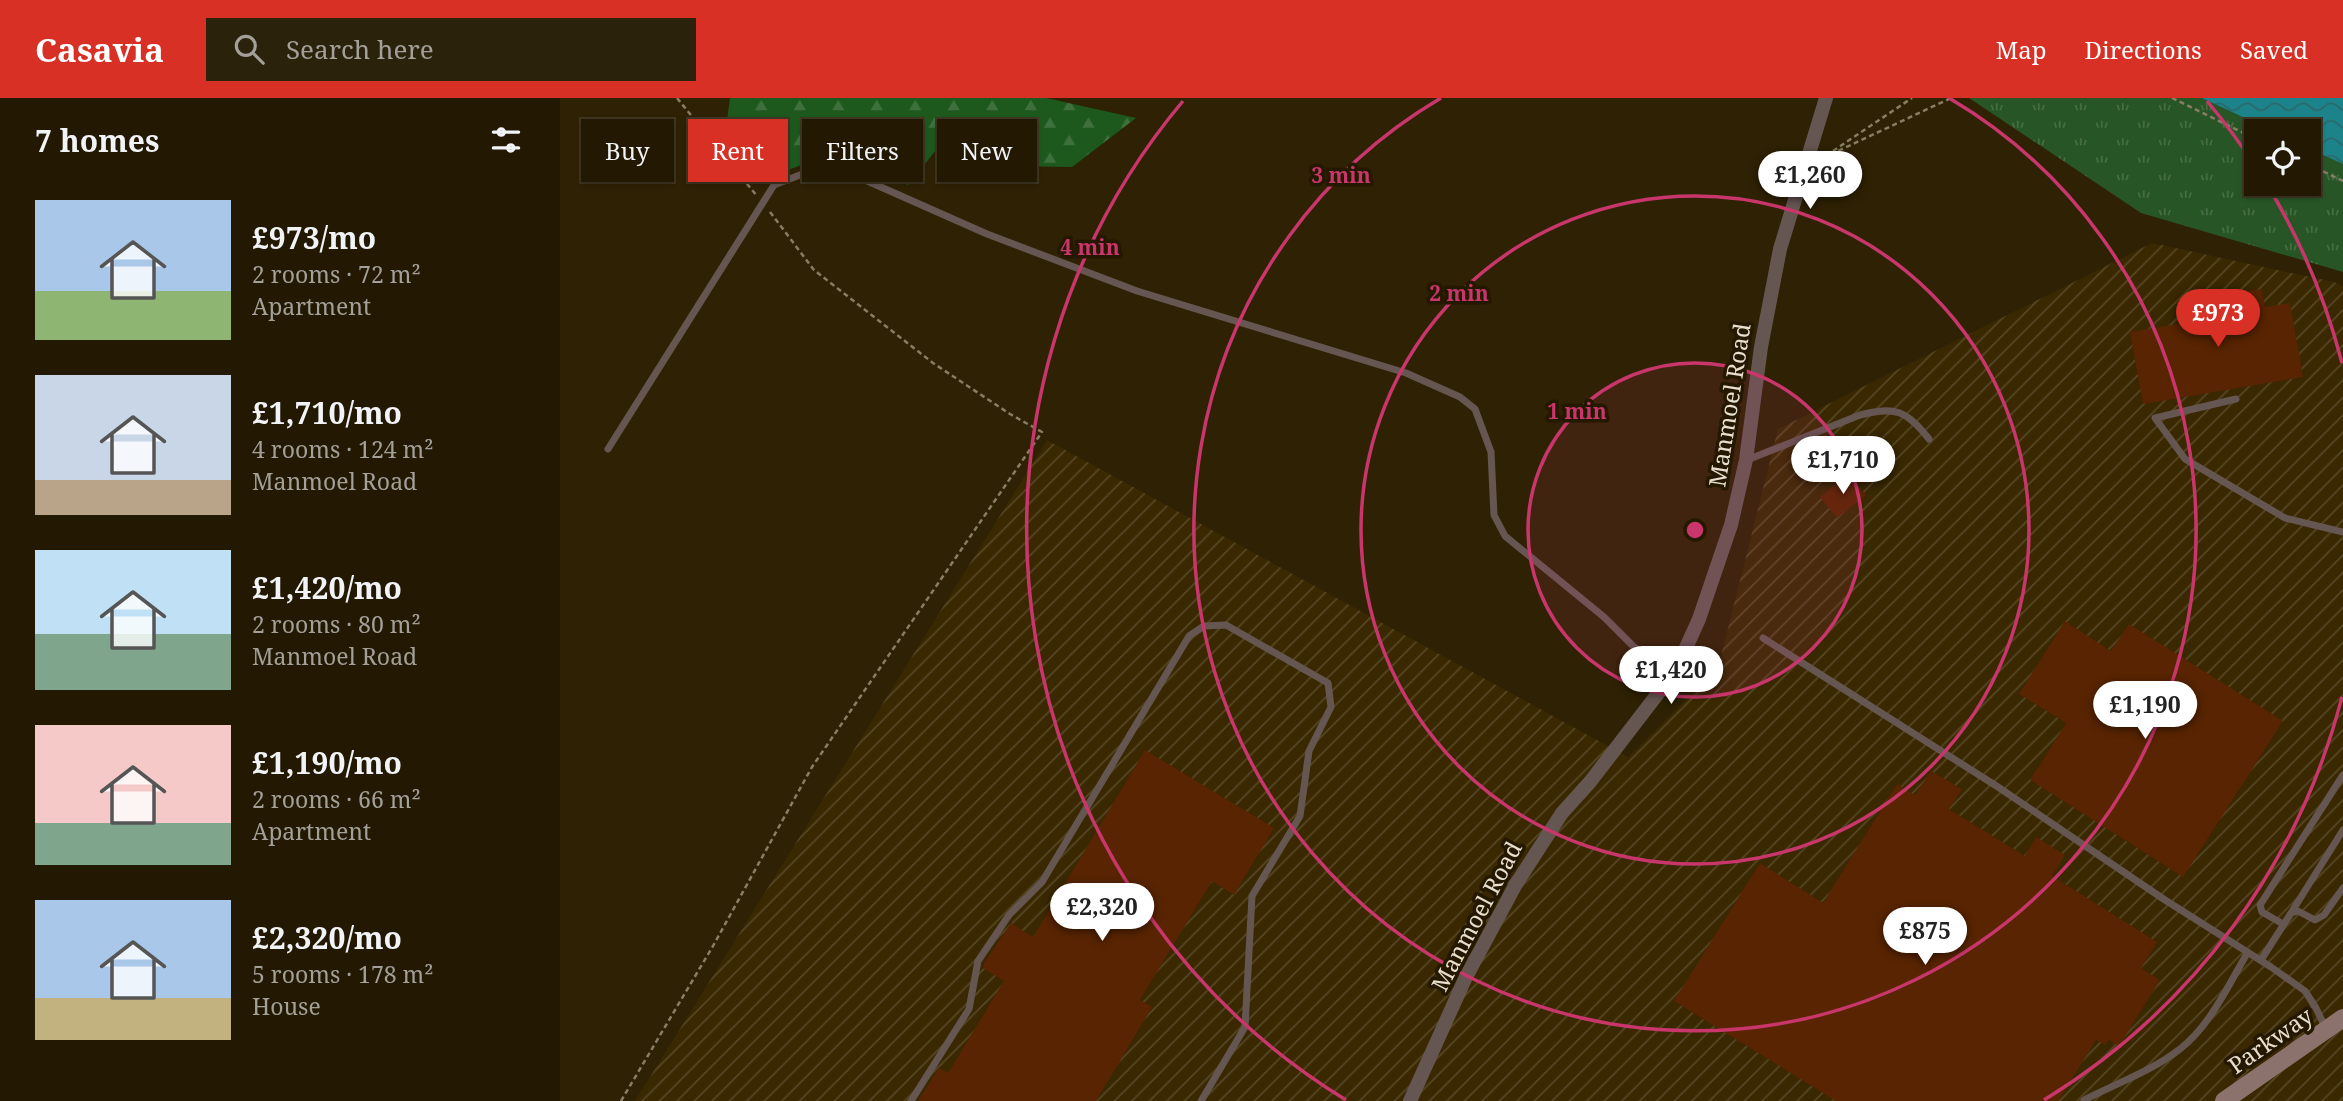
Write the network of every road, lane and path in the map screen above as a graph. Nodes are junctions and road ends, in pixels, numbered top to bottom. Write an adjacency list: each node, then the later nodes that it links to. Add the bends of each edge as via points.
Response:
1 (677, 98): 11 (path)
2 (1826, 98): 8 (street, Manmoel Road)
3 (1912, 98): 7 (path)
4 (1951, 98): 7 (path)
5 (2172, 98): 6 (path)
6 (2244, 133)
7 (1824, 157): 8 (path)
8 (1806, 163): 15 (street, Manmoel Road, via 1777,262 1760,347)
9 (2321, 170): 10 (path)
10 (2343, 181)
11 (763, 202): 14 (lane); 18 (lane, via 774,185 818,168 865,180 987,234 1137,291 1406,373 1460,397 1475,409 1492,452 1494,515 1505,536); 29 (path, via 814,270 933,363 1042,432 811,767)
12 (2236, 400): 16 (lane, via 2155,418 2185,459 2285,518)
13 (1929, 439): 15 (lane, via 1915,421 1888,409 1860,415)
14 (608, 449)
15 (1746, 460): 18 (street, Manmoel Road, via 1731,525 1699,619)
16 (2343, 532)
17 (1763, 638): 24 (lane)
18 (1672, 675): 32 (street, Manmoel Road, via 1562,813 1516,884 1465,979)
19 (2343, 775): 23 (lane, via 2260,905 2262,912)
20 (2343, 830): 22 (lane)
21 (2343, 888): 22 (lane, via 2315,920 2298,911)
22 (2291, 913): 23 (lane)
23 (2283, 924): 25 (lane)
24 (2248, 952): 25 (lane); 28 (lane, via 2200,1029 2179,1049)
25 (2261, 960): 27 (lane, via 2305,992)
26 (2343, 1018): 27 (street, Parkway)
27 (2326, 1030): 33 (street, Parkway)
28 (2084, 1100)
29 (621, 1101)
30 (911, 1101): 31 (lane, via 969,1009 978,961 1009,915 1042,882 1189,636 1204,626 1226,625 1328,683 1331,707 1309,751 1300,816 1252,896 1245,1027)
31 (1200, 1101)
32 (1410, 1101)
33 (2224, 1101)

